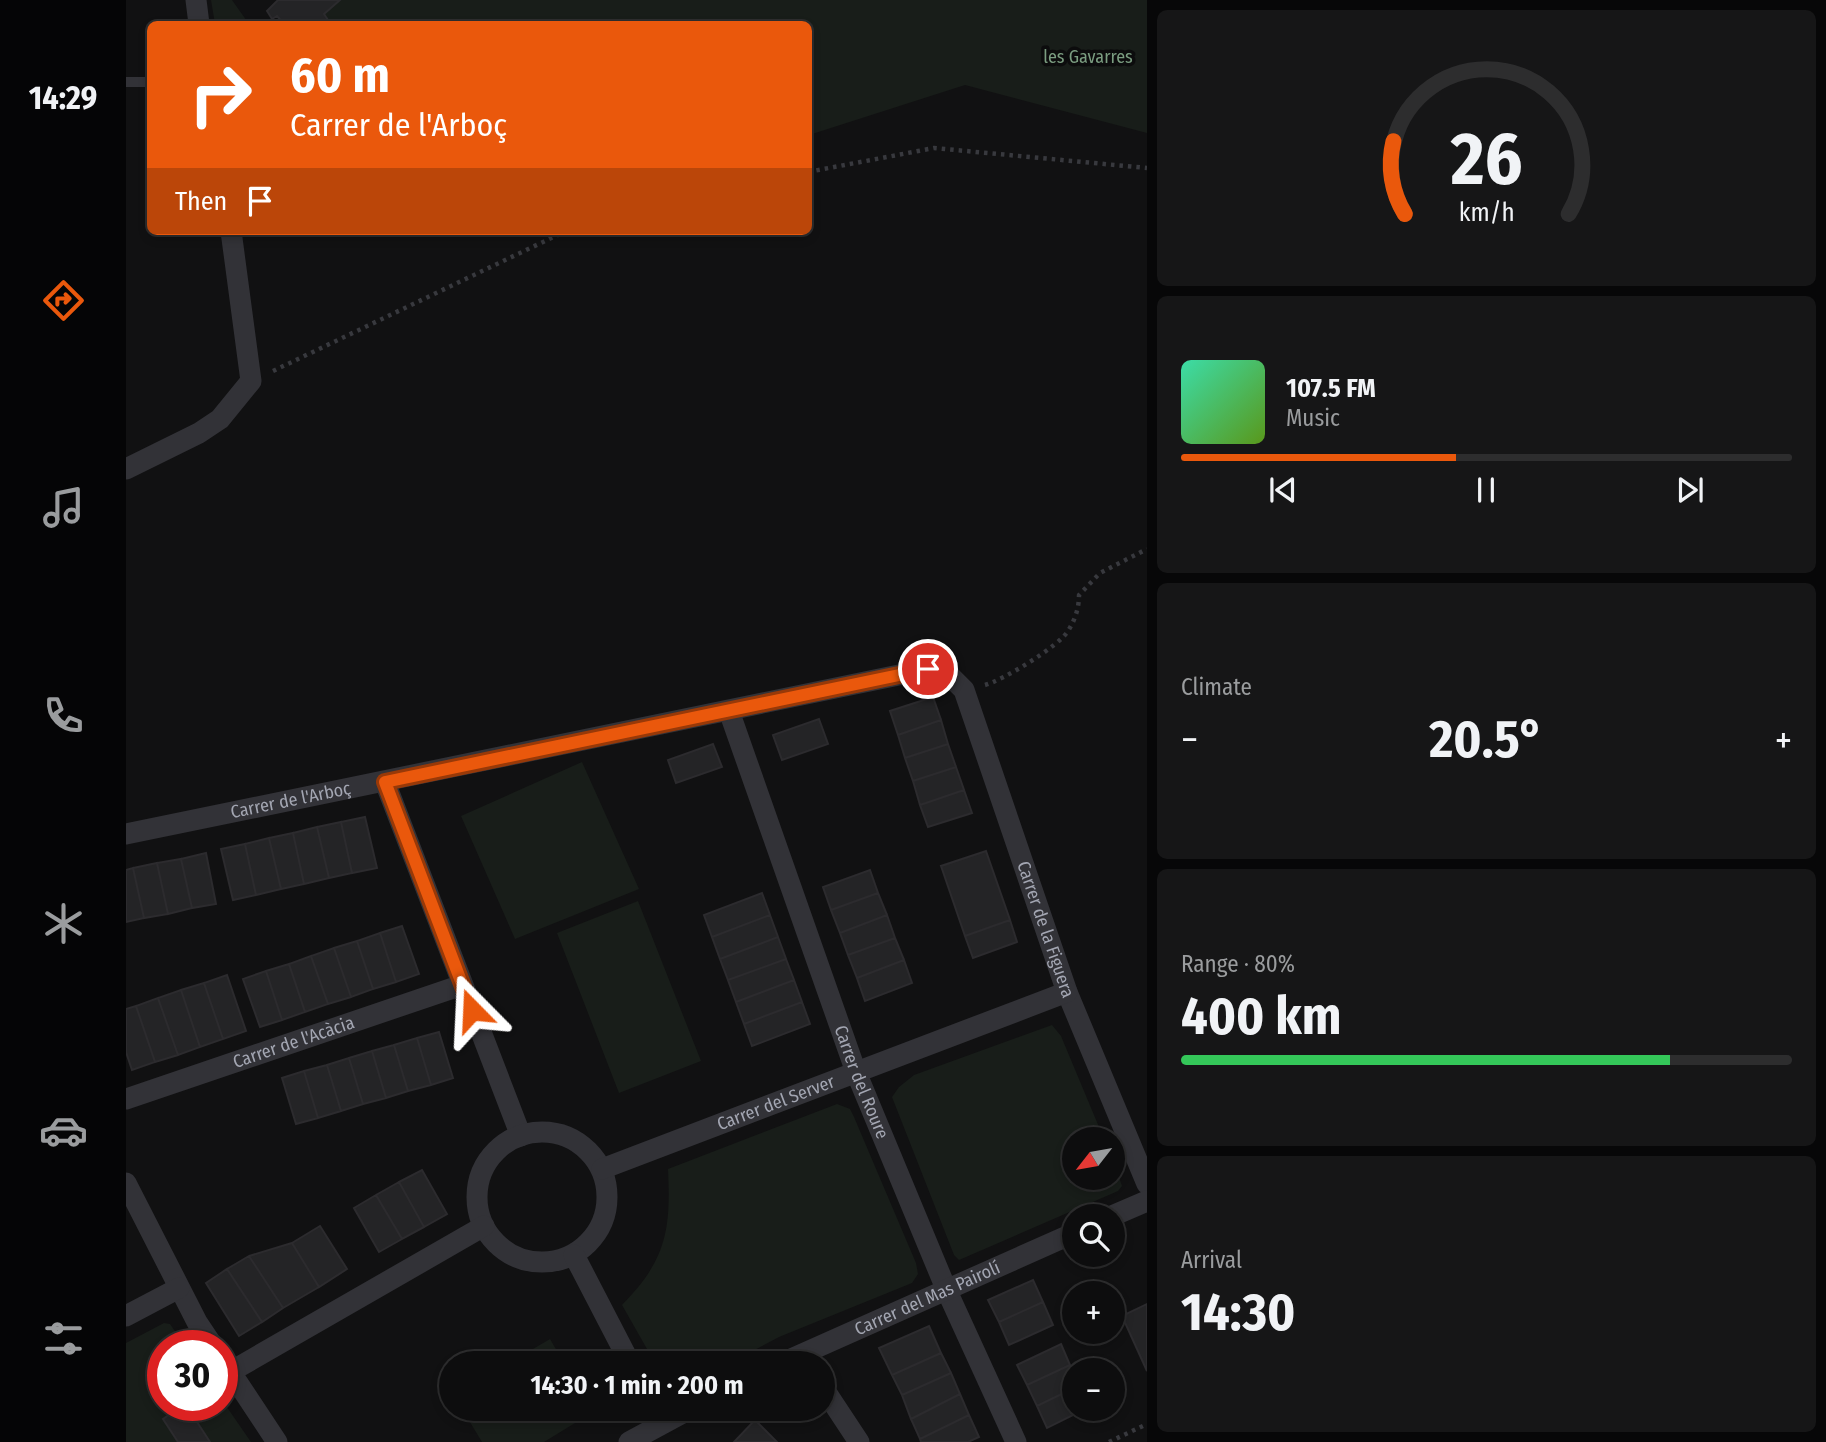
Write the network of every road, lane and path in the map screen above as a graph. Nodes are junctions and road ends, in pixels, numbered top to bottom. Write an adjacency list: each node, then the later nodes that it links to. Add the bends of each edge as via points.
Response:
1 (196, 0): 2 (street)
2 (200, 21)
3 (126, 82): 4 (lane)
4 (147, 82)
5 (1147, 168): 6 (path, via 934,148)
6 (812, 171)
7 (232, 235): 9 (street)
8 (558, 235): 9 (path)
9 (251, 381): 10 (street, via 220,419)
10 (126, 469)
11 (1147, 549): 13 (path, via 1100,573 1079,595 1079,610 1067,634 1002,680)
12 (948, 674): 13 (street, Carrer de la Figuera); 14 (street, Carrer de l'Arboç, via 928,669)
13 (964, 690): 18 (street, Carrer de la Figuera)
14 (729, 711): 15 (street, Carrer de l'Arboç); 19 (street, Carrer del Roure)
15 (385, 782): 16 (street, Carrer de l'Arboç); 17 (street)
16 (126, 834)
17 (462, 985): 20 (street, Carrer de l'Acàcia); 21 (street)
18 (1067, 992): 19 (street, Carrer del Server); 24 (street, Carrer de la Figuera)
19 (856, 1072): 22 (street, Carrer del Server); 31 (street, Carrer del Roure)
20 (126, 1098)
21 (521, 1136): 22 (street, via 551,1132 580,1143); 27 (street, via 499,1147 484,1165 477,1192)
22 (602, 1169): 29 (street, via 608,1191 601,1226)
23 (126, 1183): 30 (street)
24 (1147, 1184)
25 (1147, 1200): 26 (street)
26 (1125, 1210)
27 (485, 1226): 29 (street, via 503,1250 518,1258 541,1263); 36 (street)
28 (1062, 1238): 31 (street, Carrer del Mas Pairolí)
29 (574, 1255): 34 (street)
30 (179, 1288): 32 (street); 33 (street)
31 (947, 1291): 35 (street, Carrer del Mas Pairolí); 44 (street, Carrer del Roure)
32 (126, 1316)
33 (204, 1330)
34 (624, 1351)
35 (817, 1351)
36 (238, 1360)
37 (238, 1384): 41 (street)
38 (835, 1406): 43 (street)
39 (652, 1421): 42 (street)
40 (1147, 1424): 45 (path)
41 (277, 1442)
42 (629, 1442)
43 (859, 1442)
44 (1016, 1442)
45 (1109, 1442)

